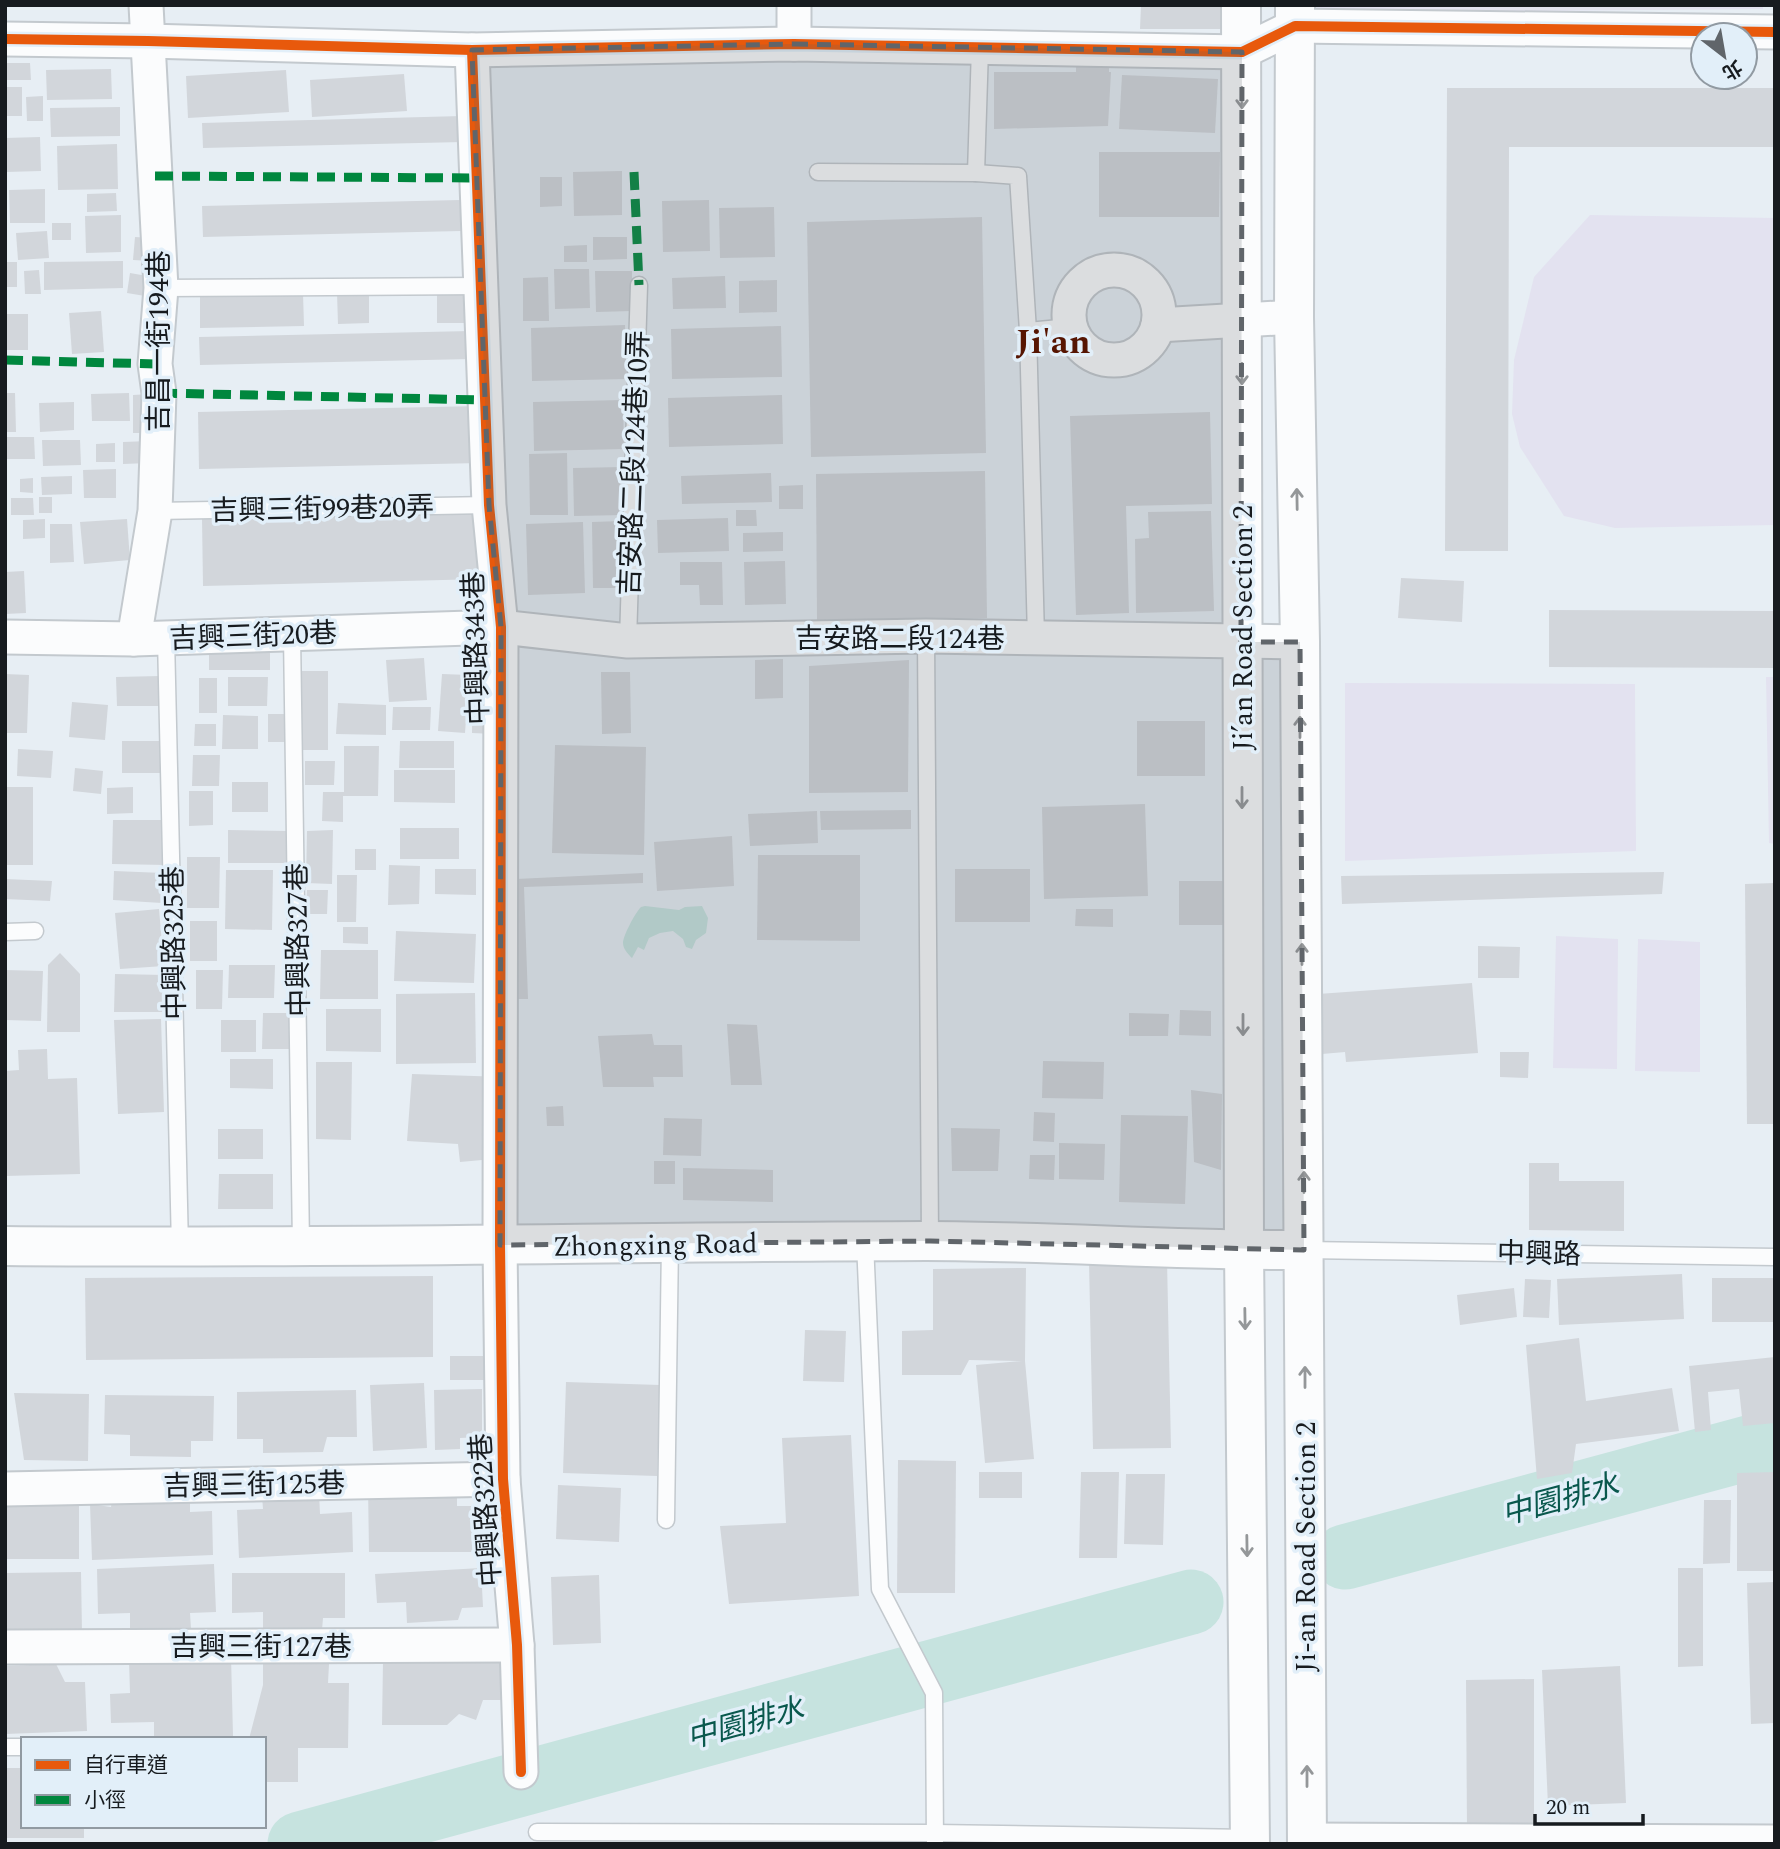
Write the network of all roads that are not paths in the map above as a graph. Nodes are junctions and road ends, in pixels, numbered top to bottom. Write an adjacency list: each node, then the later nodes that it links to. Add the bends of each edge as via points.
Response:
1 (146, 5): 7 (street, 吉昌一街194巷)
2 (794, 5): 8 (street)
3 (1241, 5): 11 (main road, Ji’an Road Section 2)
4 (1295, 15): 5 (street); 11 (street); 17 (main road, Ji’an Road Section 2)
5 (1775, 32)
6 (5, 39): 7 (street)
7 (148, 41): 10 (street); 16 (street, 吉昌一街194巷)
8 (794, 44): 9 (street); 10 (street)
9 (980, 48): 11 (street); 13 (lane)
10 (472, 50): 15 (street, 中興路343巷)
11 (1242, 52): 18 (main road, Ji’an Road Section 2, one-way to 18)
12 (818, 172): 13 (lane)
13 (976, 173): 21 (lane, via 1018,176)
14 (639, 285): 30 (lane, 吉安路二段124巷10弄)
15 (481, 286): 16 (lane); 22 (street, 中興路343巷)
16 (161, 288): 23 (street, 吉昌一街194巷, via 155,364 159,393)
17 (1294, 317): 18 (street); 32 (main road, Ji’an Road Section 2, one-way to 17)
18 (1242, 319): 19 (street); 31 (main road, Ji’an Road Section 2, one-way to 31)
19 (1158, 326): 20 (street, via 1143,350 1115,361 1087,352); 20 (street, via 1156,296 1135,275 1121,271 1099,273 1081,285 1072,298)
20 (1070, 327): 21 (lane)
21 (1028, 331): 29 (lane)
22 (489, 505): 23 (lane, 吉興三街99巷20弄); 24 (street, 中興路343巷)
23 (155, 511): 28 (street, 吉昌一街194巷)
24 (501, 627): 25 (street, 吉興三街20巷); 30 (street, 吉安路二段124巷); 39 (street, 中興路343巷)
25 (292, 635): 28 (street, 吉興三街20巷); 38 (lane, 中興路327巷)
26 (926, 636): 29 (street, 吉安路二段124巷); 30 (street, 吉安路二段124巷); 35 (lane)
27 (5, 637): 28 (street, 吉興三街20巷)
28 (150, 638): 41 (lane, 中興路325巷)
29 (1037, 638): 31 (street, 吉安路二段124巷)
30 (628, 641)
31 (1241, 642): 32 (street, 吉安路二段124巷); 43 (main road, Ji’an Road Section 2, one-way to 43)
32 (1300, 642): 42 (main road, Ji’an Road Section 2, one-way to 32)
33 (35, 931): 34 (lane)
34 (5, 932)
35 (930, 1241): 36 (main road, Zhongxing Road); 43 (main road, Zhongxing Road)
36 (865, 1242): 37 (main road, Zhongxing Road); 52 (lane, via 880,1589 933,1693)
37 (670, 1243): 39 (main road, Zhongxing Road); 47 (lane)
38 (301, 1245): 39 (main road, Zhongxing Road); 41 (main road, Zhongxing Road)
39 (500, 1245): 45 (street, 中興路322巷)
40 (5, 1246): 41 (main road, Zhongxing Road)
41 (180, 1248)
42 (1304, 1250): 43 (main road, Zhongxing Road); 44 (lane, 中興路); 54 (main road, Ji-an Road Section 2, one-way to 42)
43 (1244, 1251): 53 (main road, Ji-an Road Section 2, one-way to 53)
44 (1775, 1257)
45 (503, 1479): 46 (street, 吉興三街125巷); 48 (street, 中興路322巷)
46 (5, 1489)
47 (666, 1520)
48 (517, 1645): 49 (street, 吉興三街127巷); 50 (street, 中興路322巷)
49 (5, 1647)
50 (521, 1772)
51 (537, 1832): 52 (lane)
52 (935, 1838): 53 (lane)
53 (1250, 1841)
54 (1307, 1842): 55 (street)
55 (1775, 1842)

